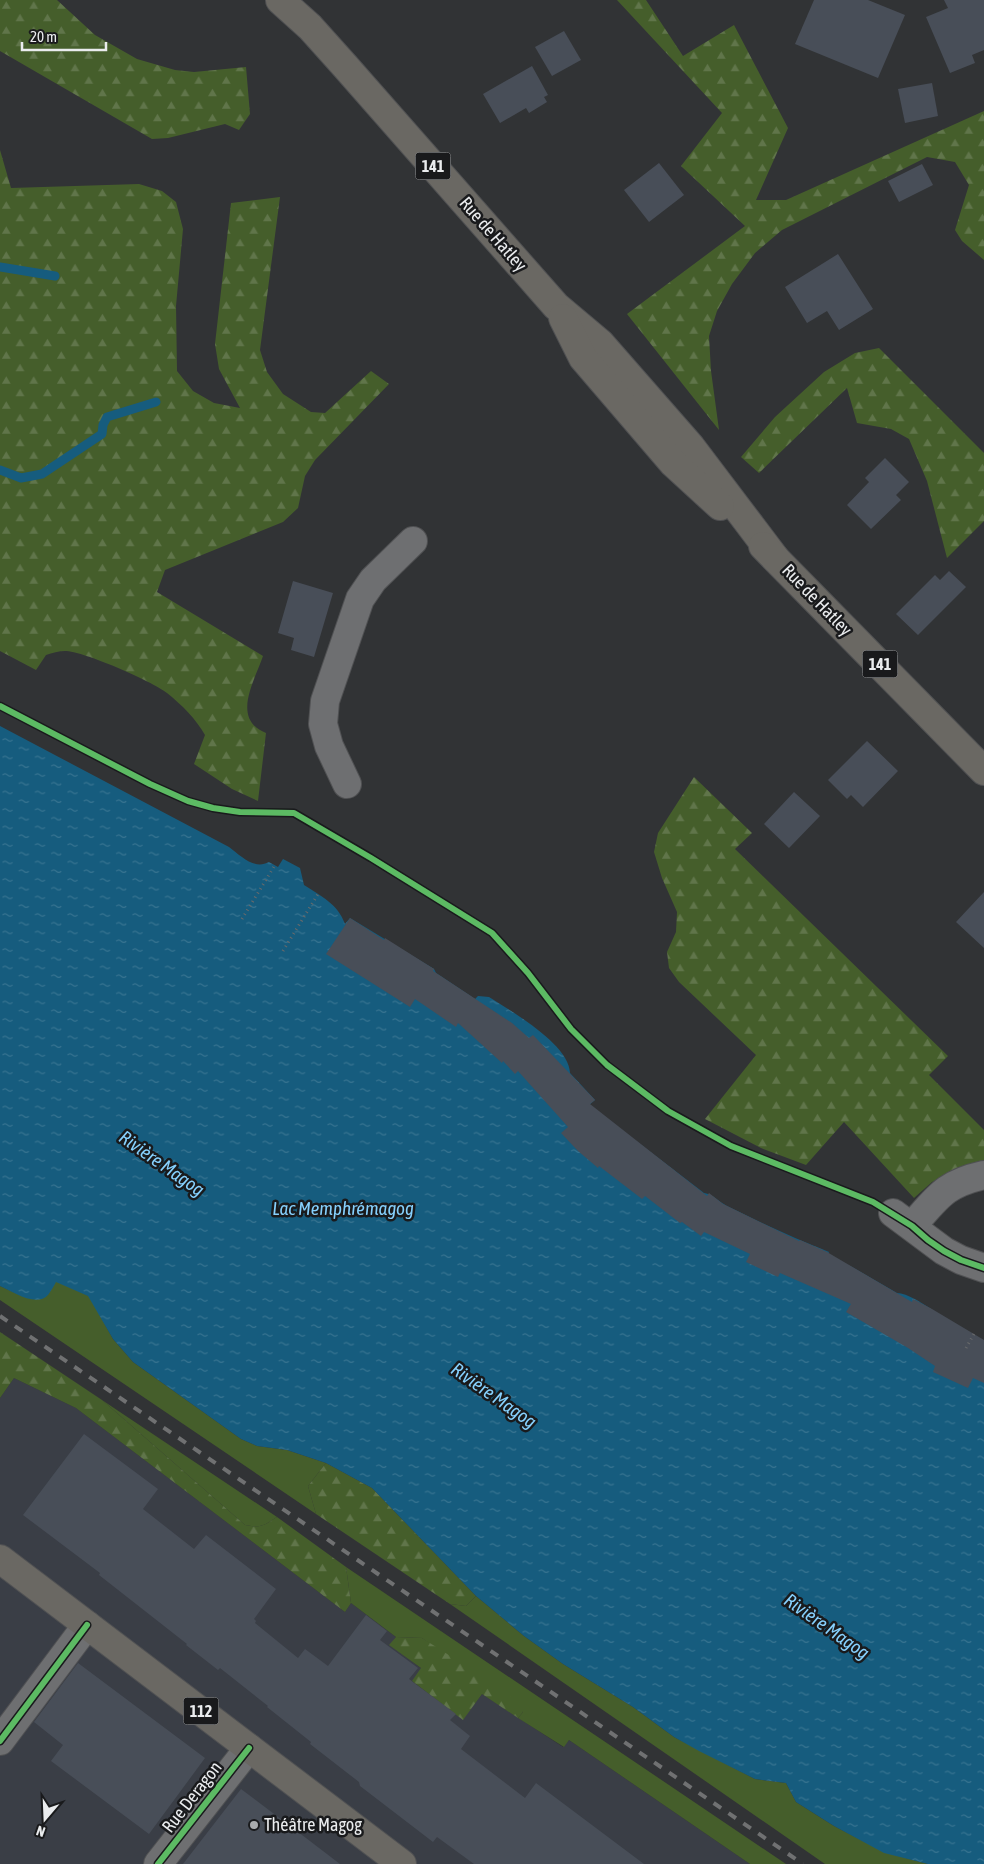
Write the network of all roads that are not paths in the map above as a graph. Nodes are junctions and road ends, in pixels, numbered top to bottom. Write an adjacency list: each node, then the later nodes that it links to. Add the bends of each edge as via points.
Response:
1 (280, 0): 3 (main road, Rue de Hatley / 141)
2 (290, 0): 3 (main road, Rue de Hatley / 141)
3 (310, 27): 5 (main road, Rue de Hatley / 141, via 556,306 600,343 685,440 775,558)
4 (413, 540): 6 (street, via 373,580 360,599 325,701 323,724 329,746)
5 (984, 771)
6 (347, 784)
7 (984, 1175): 8 (street, via 960,1181 902,1220 944,1251)
8 (984, 1268)
9 (0, 1559): 10 (main road, 112)
10 (87, 1624): 11 (street); 12 (main road, 112)
11 (0, 1741)
12 (249, 1748): 13 (street, Rue Deragon); 14 (main road, 112)
13 (158, 1864)
14 (402, 1864)

